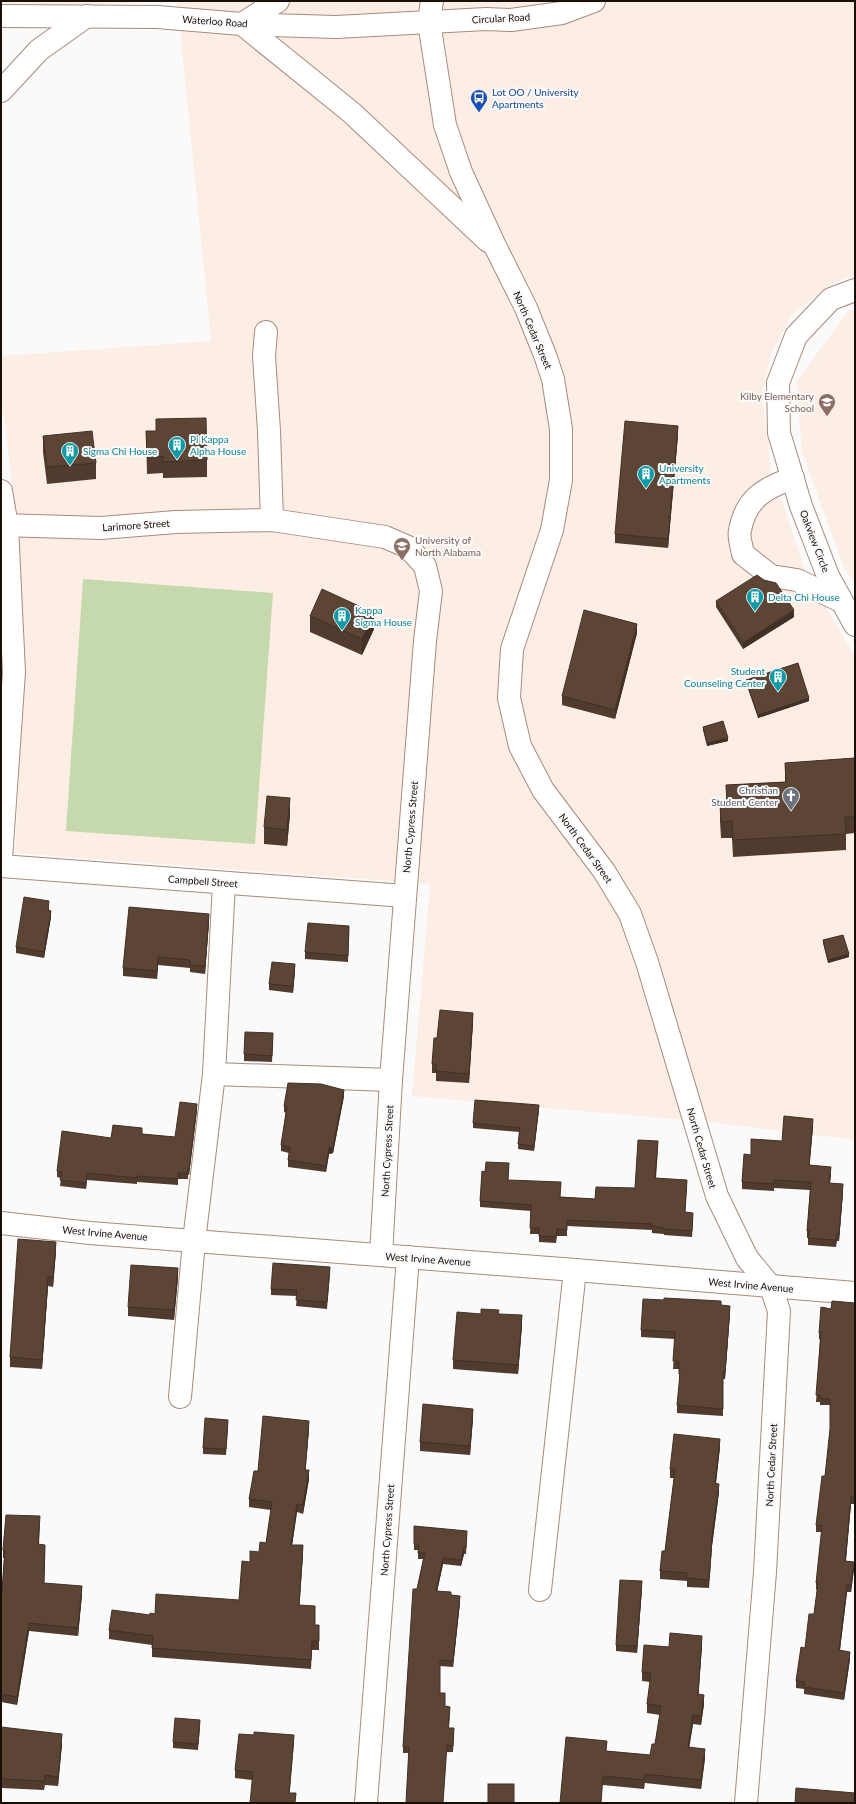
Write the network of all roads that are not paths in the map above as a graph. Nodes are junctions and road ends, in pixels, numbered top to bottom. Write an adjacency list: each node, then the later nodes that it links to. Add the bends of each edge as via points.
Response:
1 (278, 1): 6 (street)
2 (594, 1): 3 (street, Circular Road, via 562,12 511,20)
3 (431, 11): 6 (street, Waterloo Road, via 336,27); 8 (street, North Cedar Street, via 445,125 461,172)
4 (1, 16): 5 (street, Waterloo Road)
5 (86, 16): 6 (street, Waterloo Road, via 157,17); 7 (street, via 39,50)
6 (242, 24): 8 (street, via 352,113)
7 (1, 91)
8 (495, 246): 28 (street, North Cedar Street, via 526,308 545,355 561,429 561,480 552,530 512,649 509,698 520,746 543,790 604,871 630,914 647,962 717,1196 747,1258)
9 (855, 290): 11 (street, Oakview Circle, via 831,299 796,336 778,383 780,433)
10 (266, 332): 13 (street, via 264,356)
11 (793, 478): 15 (street, Oakview Circle, via 828,576); 15 (street, via 772,486 749,503 739,531 743,554 771,576 797,580)
12 (1, 491): 14 (street)
13 (272, 520): 14 (street, Larimore Street, via 176,522 101,528); 20 (street, North Cypress Street, via 385,537 408,547 425,566 431,591)
14 (4, 526): 17 (street, via 14,672)
15 (841, 601): 16 (street, Oakview Circle)
16 (855, 625)
17 (1, 859)
18 (1, 866): 19 (street, Campbell Street)
19 (224, 883): 20 (street, Campbell Street); 21 (street)
20 (404, 896): 22 (street, North Cypress Street)
21 (214, 1074): 22 (street); 24 (street)
22 (391, 1080): 25 (street, North Cypress Street)
23 (1, 1223): 24 (street, West Irvine Avenue)
24 (194, 1241): 25 (street, West Irvine Avenue); 30 (street)
25 (381, 1255): 26 (street, West Irvine Avenue)
26 (408, 1257): 27 (street, West Irvine Avenue); 32 (street, North Cypress Street)
27 (575, 1270): 28 (street, West Irvine Avenue); 31 (street)
28 (771, 1287): 29 (street, West Irvine Avenue); 33 (street, North Cedar Street, via 779,1312 765,1572)
29 (855, 1294)
30 (180, 1397)
31 (540, 1590)
32 (366, 1803)
33 (746, 1803)

